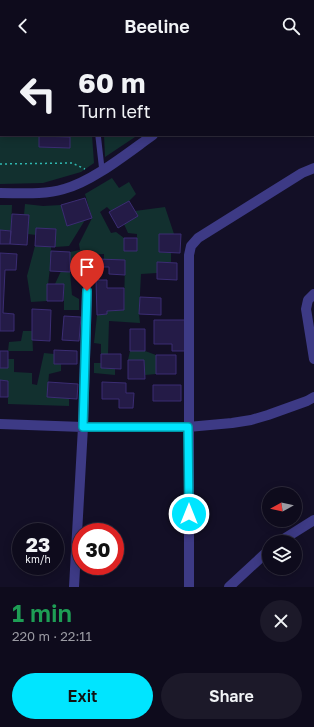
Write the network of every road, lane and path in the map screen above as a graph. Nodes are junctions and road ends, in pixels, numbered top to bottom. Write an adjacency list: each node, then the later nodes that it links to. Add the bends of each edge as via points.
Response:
1 (98, 136): 6 (lane)
2 (152, 136): 6 (street)
3 (0, 164): 5 (path, via 72,162)
4 (314, 168): 14 (street, via 204,234 191,246)
5 (85, 169)
6 (102, 170): 7 (street, via 85,181 65,189)
7 (0, 193)
8 (87, 291): 13 (street)
9 (314, 294): 10 (street, via 308,300 306,308)
10 (314, 359)
11 (314, 397): 14 (street, via 251,420)
12 (0, 424): 13 (street)
13 (83, 427): 14 (street); 18 (street)
14 (188, 427): 19 (street)
15 (314, 520): 16 (street)
16 (290, 535)
17 (262, 556): 20 (street)
18 (74, 587)
19 (189, 587)
20 (229, 587)

